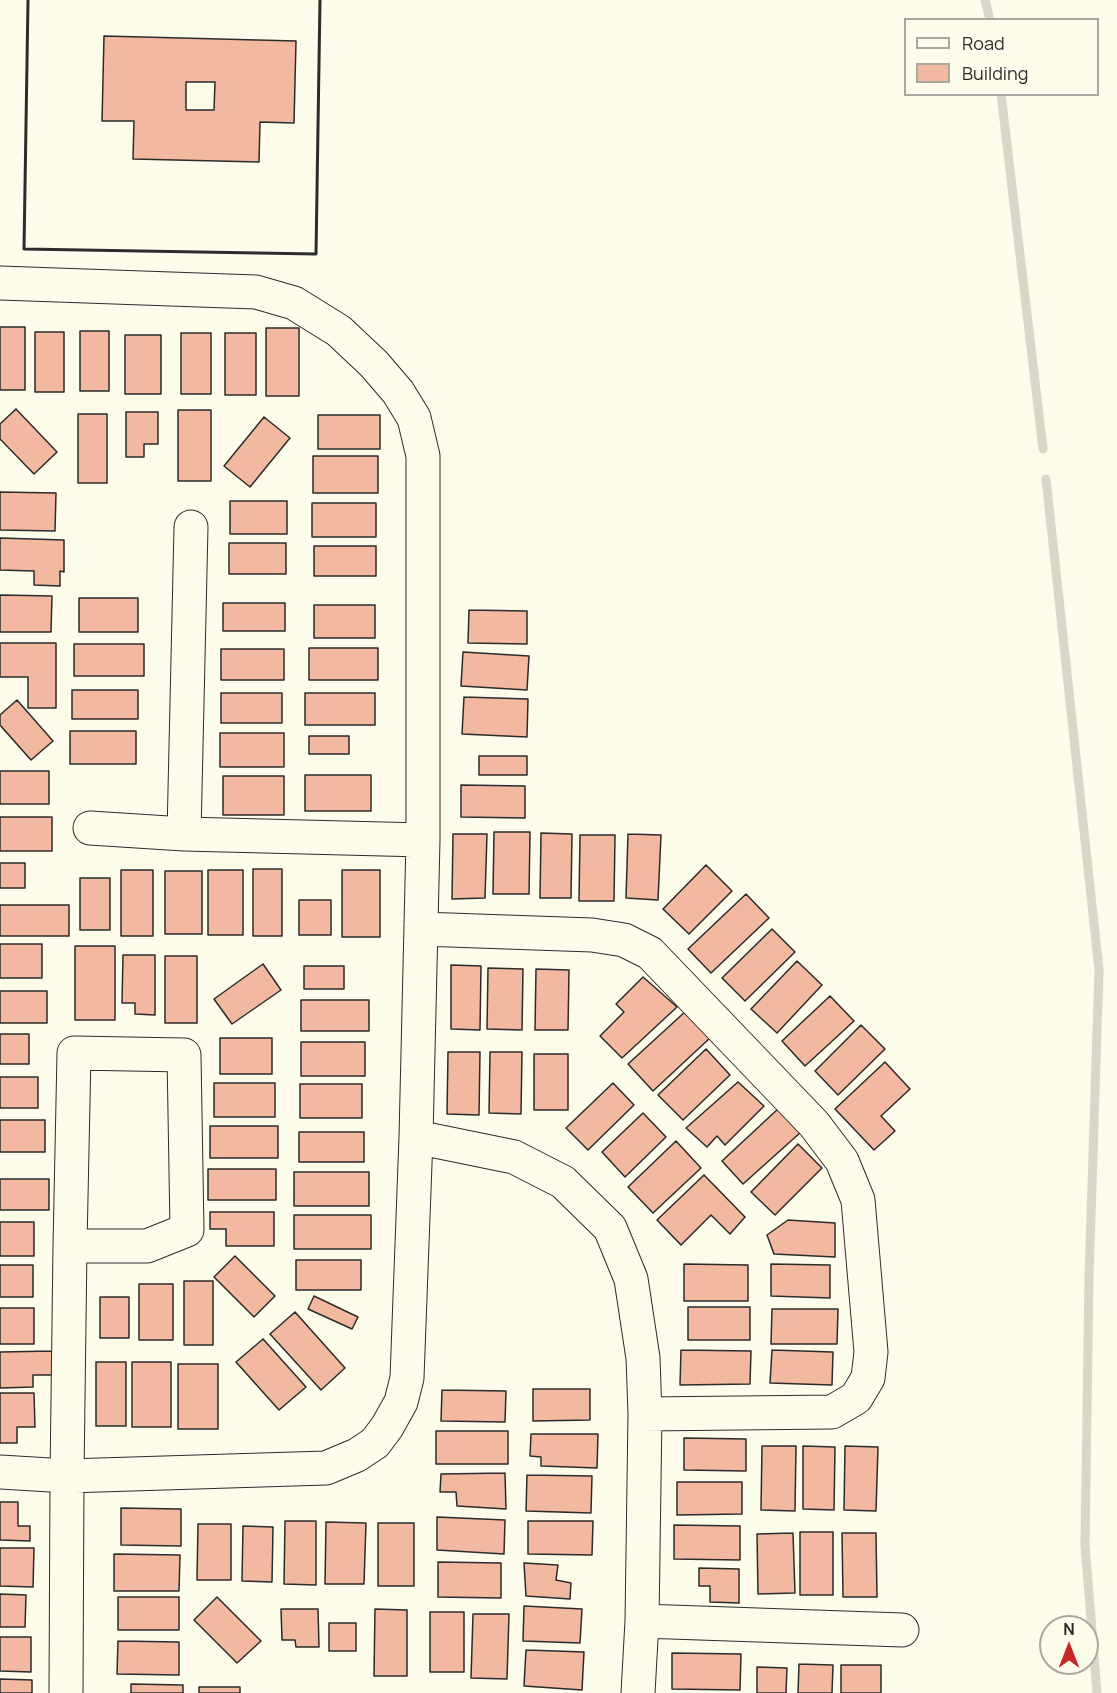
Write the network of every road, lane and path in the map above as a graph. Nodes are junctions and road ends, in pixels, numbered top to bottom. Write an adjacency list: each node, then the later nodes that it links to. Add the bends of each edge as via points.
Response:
1 (0, 283): 5 (street, via 256,292 294,303 339,332 398,392 414,417 423,456)
2 (190, 527): 4 (street)
3 (90, 828): 4 (street)
4 (184, 834): 5 (street)
5 (423, 840): 6 (street)
6 (421, 929): 7 (street); 9 (street, via 592,935 624,940 650,953 814,1124 842,1161 858,1200 871,1352 868,1378 855,1398 832,1412)
7 (416, 1137): 9 (street, via 514,1156 563,1182 610,1228 631,1279 643,1358); 11 (street, via 407,1378 400,1402 375,1443 326,1468)
8 (70, 1246): 8 (street, via 74,1053 184,1055 187,1230 147,1246); 11 (street)
9 (645, 1414): 12 (street)
10 (0, 1472): 11 (street)
11 (67, 1476): 14 (street)
12 (642, 1621): 13 (street); 15 (street)
13 (902, 1630)
14 (66, 1693)
15 (638, 1693)

